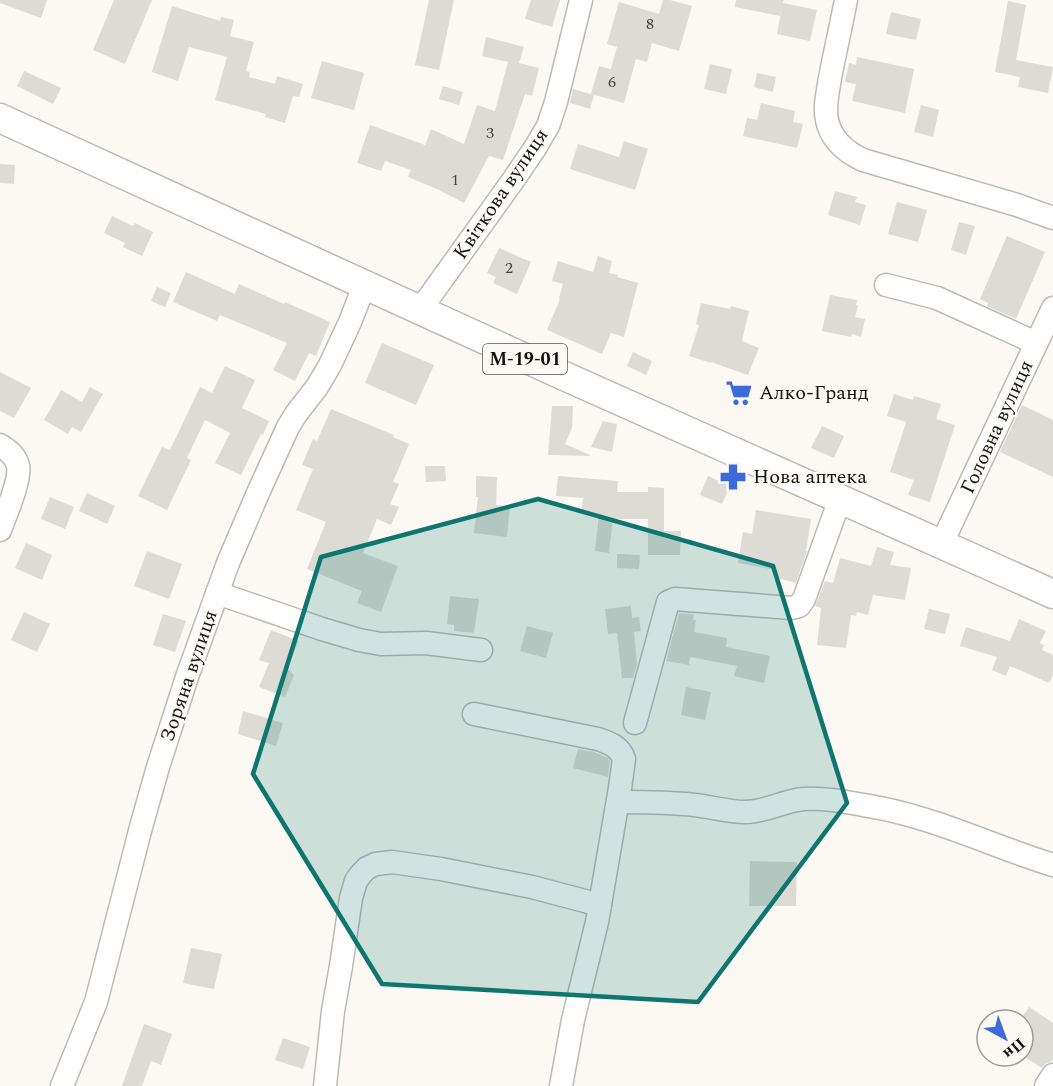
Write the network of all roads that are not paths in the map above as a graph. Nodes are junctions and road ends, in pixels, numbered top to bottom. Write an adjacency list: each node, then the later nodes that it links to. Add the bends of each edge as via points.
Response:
1 (581, 0): 8 (street, Квіткова вулиця, via 548,126)
2 (846, 0): 4 (street, via 826,100 826,120 846,151 863,160)
3 (0, 118): 6 (main road, М-19-01)
4 (1053, 218)
5 (886, 285): 9 (street, via 937,298)
6 (364, 286): 8 (main road, М-19-01); 14 (street, Зоряна вулиця, via 330,365 284,435)
7 (1053, 308): 9 (street, Головна вулиця)
8 (420, 310): 11 (main road, М-19-01)
9 (1036, 343): 13 (street, Головна вулиця)
10 (0, 445): 12 (street, via 15,459 18,471)
11 (840, 499): 13 (main road, М-19-01); 18 (street, via 799,606 675,599 668,602)
12 (0, 530)
13 (941, 545): 15 (main road, М-19-01)
14 (217, 593): 16 (street, via 359,640); 23 (street, Зоряна вулиця, via 149,797 96,1002)
15 (1053, 594)
16 (480, 650)
17 (474, 714): 19 (street, via 598,739 613,746 624,759)
18 (635, 723)
19 (618, 802): 20 (street, via 678,803 747,812 802,800 864,806 925,820); 21 (street)
20 (1053, 865)
21 (600, 905): 24 (street, via 431,867 392,862 368,868 356,881 351,898); 25 (street)
22 (1053, 1075): 26 (street)
23 (62, 1086)
24 (325, 1086)
25 (561, 1086)
26 (1046, 1086)

